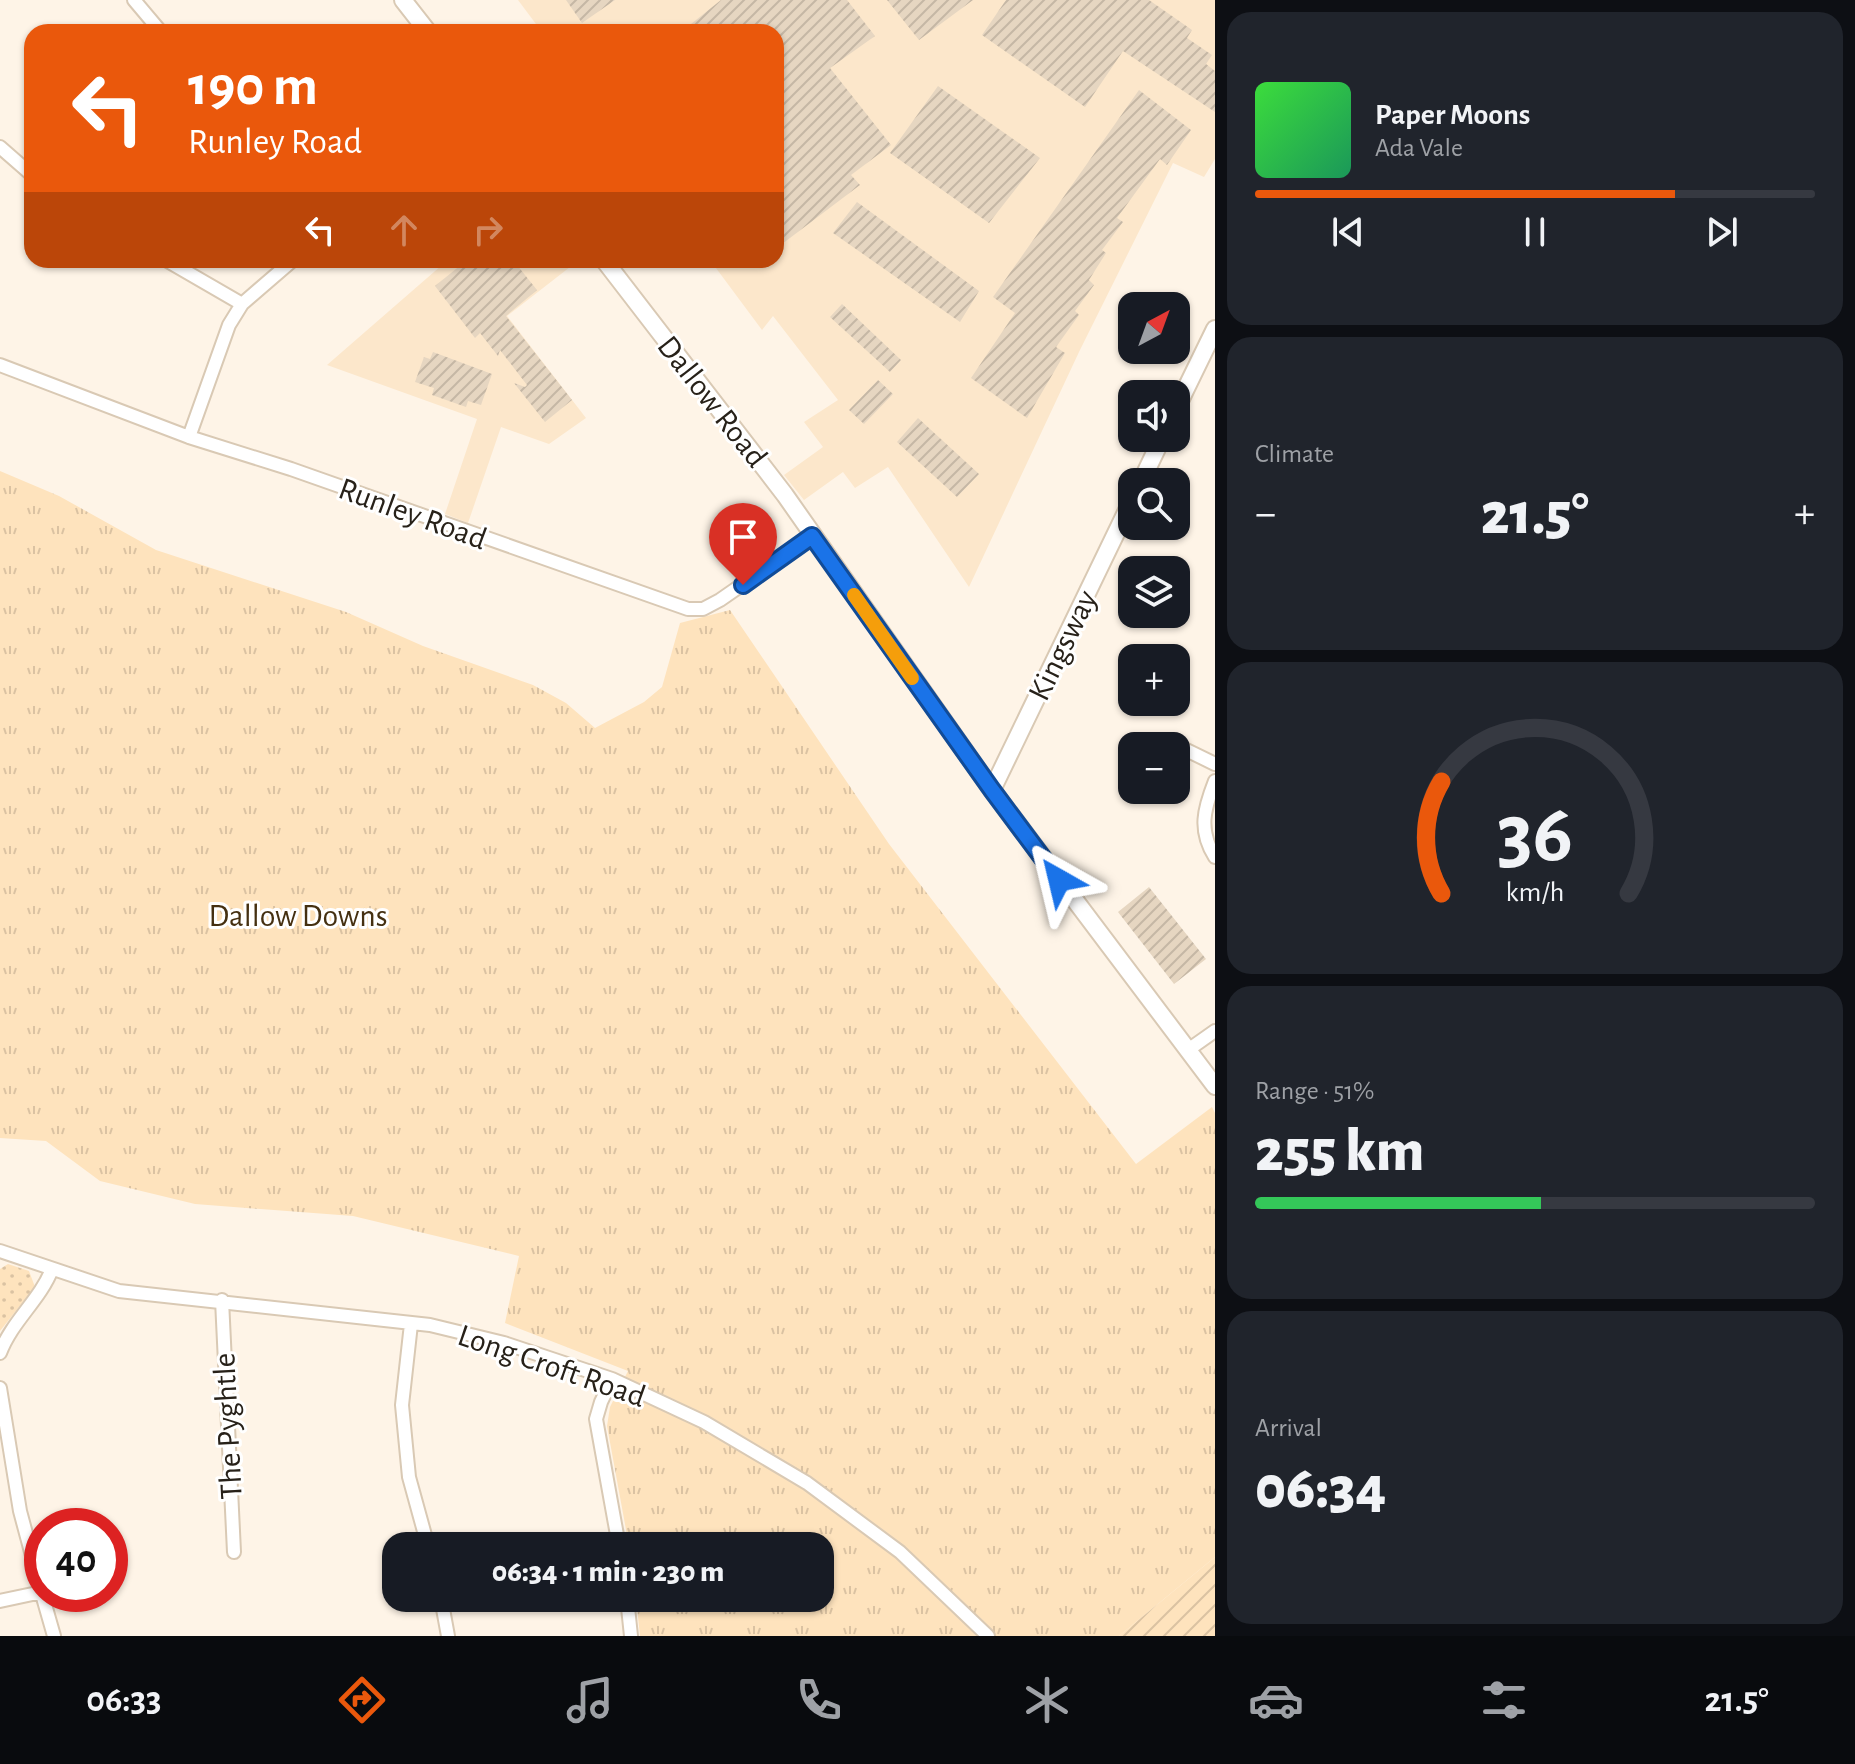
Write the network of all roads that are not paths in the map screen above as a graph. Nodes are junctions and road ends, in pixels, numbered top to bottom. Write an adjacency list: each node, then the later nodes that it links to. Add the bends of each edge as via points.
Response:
1 (134, 0): 3 (street)
2 (403, 0): 4 (street)
3 (154, 24)
4 (422, 24)
5 (0, 147): 6 (street)
6 (24, 168)
7 (180, 268): 10 (street)
8 (284, 268): 10 (street)
9 (610, 268): 16 (street, Dallow Road)
10 (242, 304): 14 (street, via 229,325)
11 (1215, 329): 13 (street)
12 (0, 365): 14 (street, Runley Road)
13 (1190, 380)
14 (189, 437): 16 (street, Runley Road, via 688,609 703,609 720,600)
15 (1118, 529): 20 (street, Kingsway)
16 (812, 536): 20 (street, Dallow Road)
17 (1190, 752): 18 (street)
18 (1215, 764)
19 (1215, 781): 21 (street, via 1205,808 1205,841)
20 (992, 790): 23 (street, Dallow Road)
21 (1215, 857)
22 (1215, 1031): 23 (street)
23 (1188, 1050): 24 (street, Dallow Road)
24 (1215, 1086)
25 (0, 1251): 26 (street, Long Croft Road)
26 (52, 1269): 27 (street, Long Croft Road, via 119,1291); 29 (street, via 45,1288 6,1335)
27 (222, 1300): 28 (street, Long Croft Road); 35 (street, The Pyghtle)
28 (411, 1324): 30 (street, Long Croft Road, via 504,1343); 33 (street, via 402,1405 409,1477)
29 (0, 1353)
30 (612, 1379): 34 (street, via 596,1419); 44 (street, Long Croft Road, via 704,1422 807,1483 900,1552)
31 (0, 1388): 32 (street)
32 (24, 1526)
33 (424, 1532)
34 (616, 1532)
35 (234, 1552)
36 (24, 1596): 37 (street)
37 (0, 1601)
38 (47, 1612): 41 (street)
39 (444, 1612): 42 (street)
40 (628, 1612): 43 (street)
41 (54, 1636)
42 (448, 1636)
43 (631, 1636)
44 (988, 1636)

